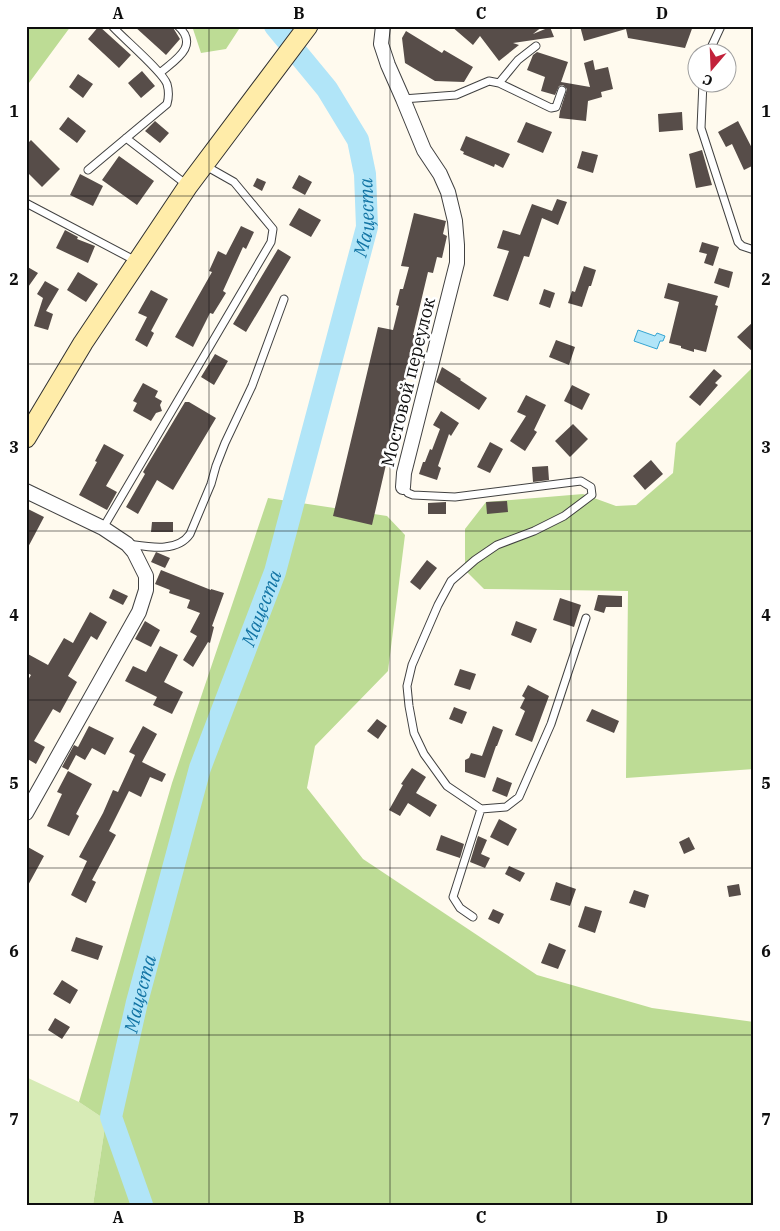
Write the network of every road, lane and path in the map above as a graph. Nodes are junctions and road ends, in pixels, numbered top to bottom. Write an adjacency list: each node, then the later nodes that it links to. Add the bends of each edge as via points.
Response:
1 (178, 26): 8 (lane, via 188,39 185,49)
2 (308, 26): 14 (street)
3 (384, 26): 12 (street, Мостовой переулок, via 381,44)
4 (721, 26): 6 (lane)
5 (113, 28): 8 (lane)
6 (714, 42)
7 (536, 46): 9 (lane, via 518,60)
8 (160, 73): 13 (lane, via 169,92 167,104)
9 (498, 84): 10 (lane, via 551,108 556,107); 12 (lane, via 490,82 456,95)
10 (562, 90)
11 (703, 92): 18 (lane, via 701,128 738,242)
12 (404, 98): 22 (street, Мостовой переулок, via 424,150 448,192 457,263 404,473)
13 (126, 138): 15 (lane); 16 (lane)
14 (204, 165): 16 (street); 24 (lane, via 234,182 273,230 271,242)
15 (88, 170)
16 (188, 186): 19 (street)
17 (26, 203): 19 (lane)
18 (754, 250)
19 (137, 261): 21 (street)
20 (284, 299): 25 (lane, via 252,386 225,443 190,534 176,546)
21 (26, 437)
22 (403, 488): 27 (lane, Мостовой переулок, via 413,495 455,497 581,481 591,487 592,495 564,516 497,545 451,581 412,665 407,686 409,706 414,733 424,754 447,786)
23 (26, 491): 24 (street)
24 (104, 528): 25 (street)
25 (127, 544): 28 (street, via 146,576 146,590 139,612)
26 (586, 618): 27 (lane, via 551,724 519,797 506,807)
27 (481, 809): 29 (lane, via 453,897 460,908)
28 (26, 813)
29 (473, 917)

